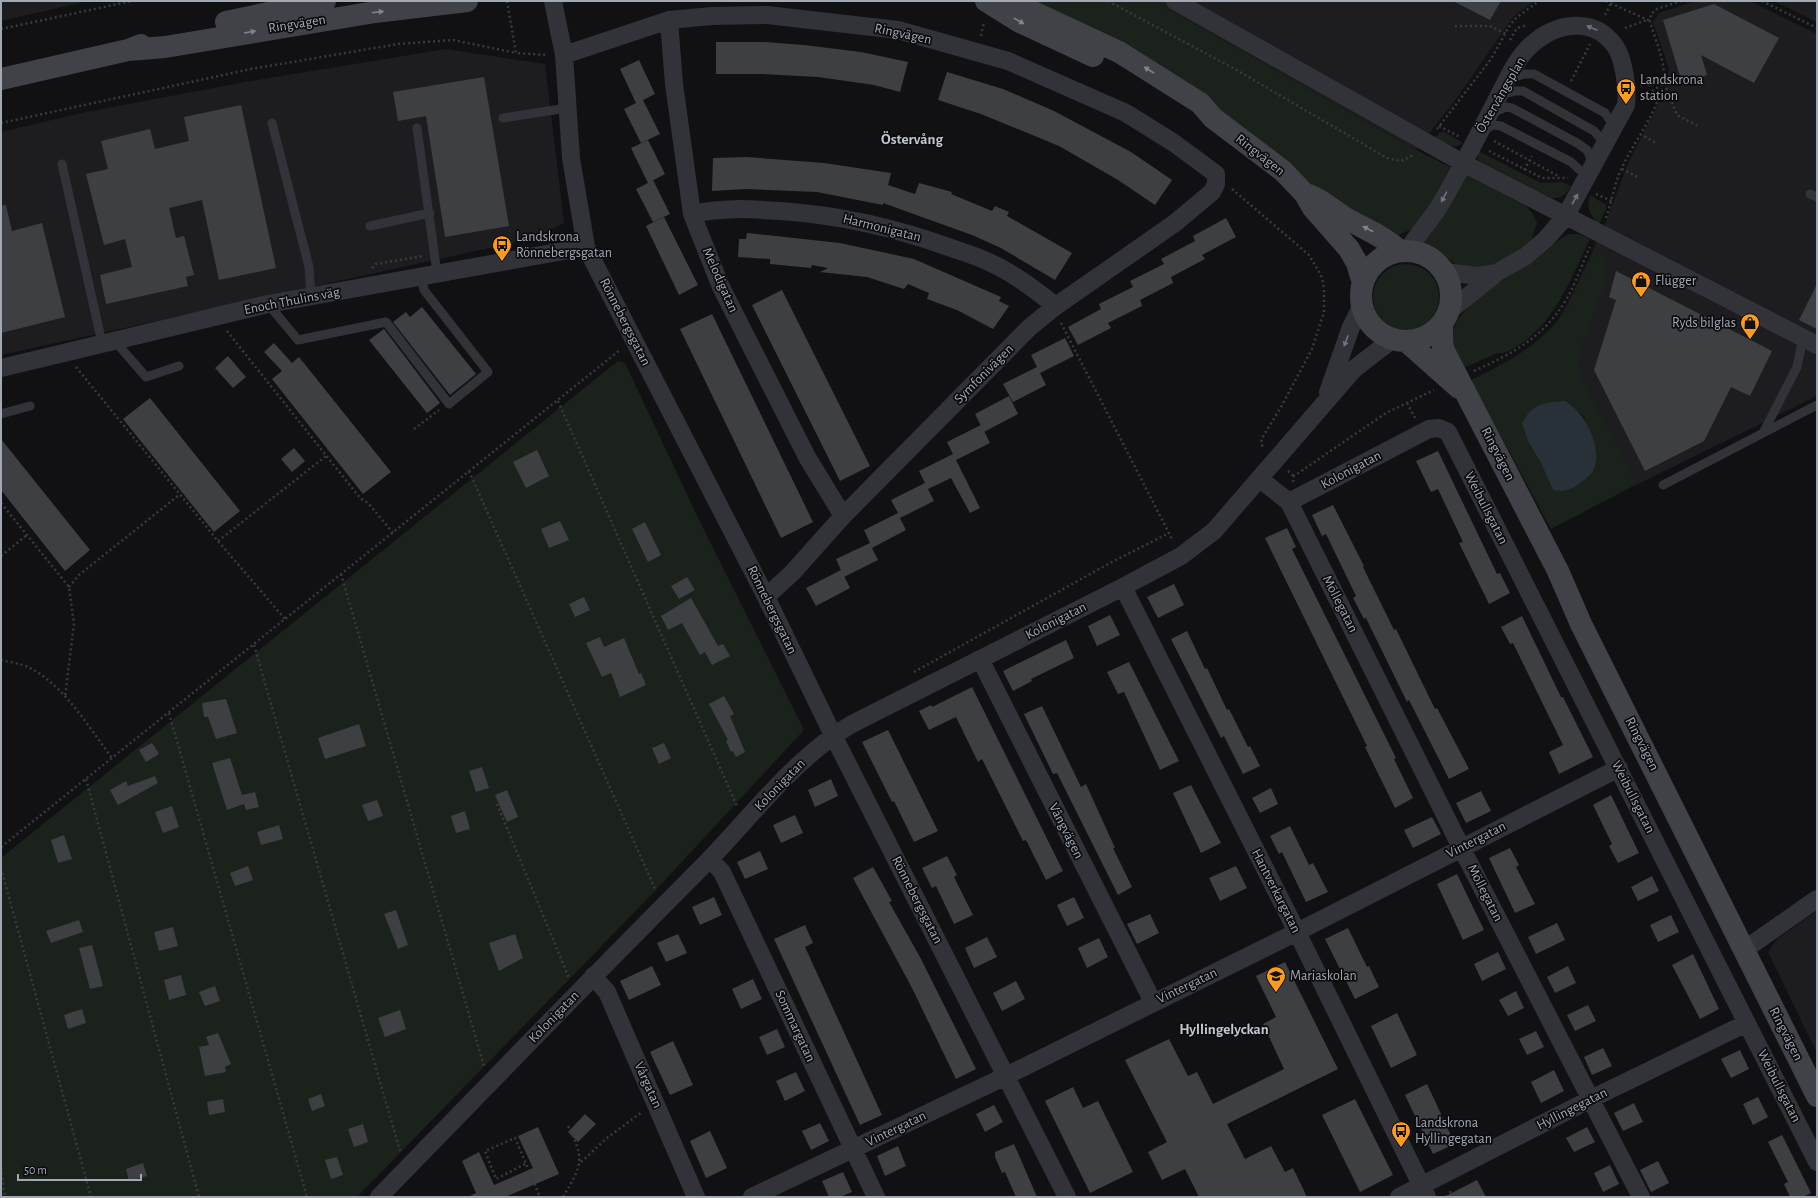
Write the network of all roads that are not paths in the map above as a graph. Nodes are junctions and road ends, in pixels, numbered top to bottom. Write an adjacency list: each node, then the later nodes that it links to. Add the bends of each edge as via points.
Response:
1 (325, 1): 8 (main road, Ringvägen, via 163,37)
2 (467, 1): 8 (main road, Ringvägen, one-way to 2, via 165,47 375,12)
3 (553, 1): 9 (street, Rönnebergsgatan)
4 (1017, 1): 16 (main road, Ringvägen, one-way to 4, via 1200,103 1144,67 1031,11)
5 (1175, 1): 22 (street)
6 (989, 2): 16 (main road, Ringvägen, one-way to 16, via 1018,21 1100,59 1194,113)
7 (669, 20): 9 (street, Ringvägen); 25 (street, Ringvägen, via 767,15 837,22 898,30 977,52 1008,61 1126,113 1174,143); 29 (street, Melodigatan, via 674,84)
8 (128, 50): 10 (main road, Ringvägen)
9 (564, 55): 13 (street, Rönnebergsgatan)
10 (1, 79)
11 (1508, 80): 12 (street, Östervångsplan); 18 (lane, via 1516,75 1534,74 1605,113); 18 (street, Östervångsplan, one-way to 11, via 1626,105 1627,89 1616,47 1597,30 1577,24 1550,33 1529,47)
12 (1499, 96): 14 (street, Östervångsplan); 21 (lane, via 1508,92 1523,92 1594,131 1602,140)
13 (567, 108): 15 (lane); 32 (street, Rönnebergsgatan, via 571,158)
14 (1489, 114): 20 (street, Östervångsplan); 24 (lane, via 1506,107 1512,108 1582,146 1587,150)
15 (503, 118)
16 (1213, 118): 27 (main road, Ringvägen, via 1283,171)
17 (272, 123): 38 (lane, via 308,267)
18 (1614, 126): 21 (street, Östervångsplan)
19 (417, 128): 28 (lane)
20 (1480, 138): 22 (street, Östervångsplan); 26 (lane, via 1493,125 1501,126 1571,162 1582,172)
21 (1603, 146): 24 (street, Östervångsplan)
22 (1463, 163): 30 (street); 33 (street, Östervångsplan, one-way to 33, via 1439,207)
23 (62, 164): 44 (lane)
24 (1594, 165): 26 (street, Östervångsplan)
25 (1216, 174): 41 (street, Symfonivägen, via 1216,184 1212,192 1175,223)
26 (1584, 184): 30 (street, Östervångsplan, one-way to 26)
27 (1305, 194): 33 (main road, Ringvägen, one-way to 27, via 1321,200); 37 (main road, Ringvägen, via 1313,208 1349,249 1357,263)
28 (430, 213): 31 (lane); 36 (lane)
29 (692, 214): 41 (street, Harmonigatan, via 713,209 746,208 829,216 871,224 922,237 990,262 1024,281); 58 (street, Melodigatan, via 721,287 807,457)
30 (1565, 217): 35 (street, Östervångsplan, via 1546,239 1526,256); 45 (street)
31 (370, 226)
32 (586, 247): 36 (street, Enoch Thulins väg); 60 (street, Rönnebergsgatan)
33 (1403, 251): 34 (main road, Ringvägen, via 1422,253 1435,260); 37 (main road, Ringvägen, via 1386,256 1374,264)
34 (1445, 272): 35 (street, Östervångsplan, via 1478,276); 42 (main road, Ringvägen, via 1452,295)
35 (1498, 272): 42 (street, Östervångsplan)
36 (429, 275): 38 (street, Enoch Thulins väg); 39 (lane, via 424,290 488,372 449,404 386,322 298,340)
37 (1363, 283): 40 (main road, Ringvägen)
38 (311, 296): 39 (street, Enoch Thulins väg)
39 (268, 304): 44 (street, Enoch Thulins väg)
40 (1362, 305): 43 (main road, Ringvägen, via 1373,327 1382,334); 49 (street, Kolonigatan, one-way to 49, via 1351,327)
41 (1056, 306): 58 (street, Symfonivägen, via 1030,327)
42 (1446, 317): 43 (main road, via 1426,336); 48 (main road, Ringvägen, via 1442,343 1444,351)
43 (1400, 340): 48 (main road, Ringvägen); 49 (street, Kolonigatan, via 1354,368)
44 (108, 341): 46 (lane, via 146,377); 47 (street, Enoch Thulins väg)
45 (1810, 342): 54 (lane)
46 (179, 366)
47 (1, 368)
48 (1466, 393): 68 (main road, Ringvägen, via 1558,571 1581,624)
49 (1325, 401): 55 (street, Kolonigatan)
50 (1817, 405): 54 (lane)
51 (30, 406): 52 (lane)
52 (1, 414)
53 (1448, 432): 57 (street, Kolonigatan, via 1439,428 1429,429); 63 (street, Weibullsgatan)
54 (1763, 433): 56 (lane)
55 (1260, 479): 57 (street); 59 (street, Kolonigatan, via 1214,531 1181,556)
56 (1663, 485)
57 (1289, 502): 64 (street, Möllegatan)
58 (843, 516): 60 (street, Symfonivägen, via 793,572)
59 (1123, 587): 61 (street, Kolonigatan); 67 (street, Hantverkargatan)
60 (766, 597): 62 (street, Rönnebergsgatan)
61 (980, 659): 62 (street, Kolonigatan); 70 (street, Vångvägen)
62 (833, 735): 65 (street, Kolonigatan, via 810,754); 72 (street, Rönnebergsgatan)
63 (1619, 768): 64 (street, Vintergatan); 71 (street, Weibullsgatan)
64 (1462, 847): 67 (street, Vintergatan); 74 (street, Möllegatan)
65 (710, 859): 69 (street, Kolonigatan); 75 (street, Sommargatan, via 722,872)
66 (1817, 899): 68 (street)
67 (1297, 932): 70 (street, Vintergatan); 77 (street, Hantverkargatan)
68 (1744, 950): 73 (main road, Ringvägen)
69 (593, 976): 78 (street, Kolonigatan); 79 (street, Vårgatan, via 607,992)
70 (1153, 1002): 72 (street, Vintergatan)
71 (1747, 1023): 74 (street, Hyllingegatan); 76 (street, Weibullsgatan)
72 (1006, 1076): 75 (street, Vintergatan); 82 (street, Rönnebergsgatan)
73 (1817, 1096)
74 (1591, 1099): 77 (street, Hyllingegatan); 84 (street, Möllegatan)
75 (854, 1150): 80 (street, Vintergatan); 81 (street, Sommargatan)
76 (1817, 1162)
77 (1424, 1192): 83 (street, Hyllingegatan)
78 (379, 1197)
79 (696, 1197)
80 (752, 1197)
81 (876, 1197)
82 (1067, 1197)
83 (1399, 1197)
84 (1641, 1197)

